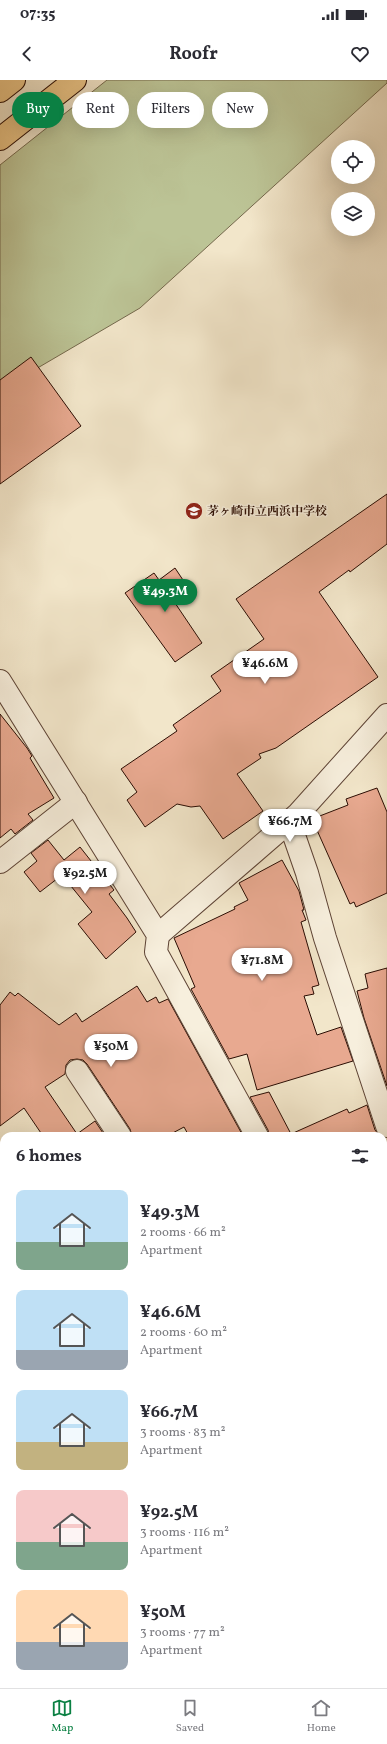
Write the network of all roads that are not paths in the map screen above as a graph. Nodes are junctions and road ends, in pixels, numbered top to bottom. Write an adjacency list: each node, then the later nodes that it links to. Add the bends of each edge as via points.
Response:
1 (14, 80): 3 (highway)
2 (75, 80): 4 (highway)
3 (0, 91)
4 (0, 139)
5 (0, 681): 7 (street)
6 (387, 715): 8 (street)
7 (76, 802): 9 (street); 10 (street)
8 (289, 821): 10 (street); 12 (street, via 307,873 327,946)
9 (0, 862)
10 (158, 935): 14 (street, via 156,952)
11 (77, 1071): 13 (street)
12 (387, 1126)
13 (117, 1132)
14 (255, 1132)

